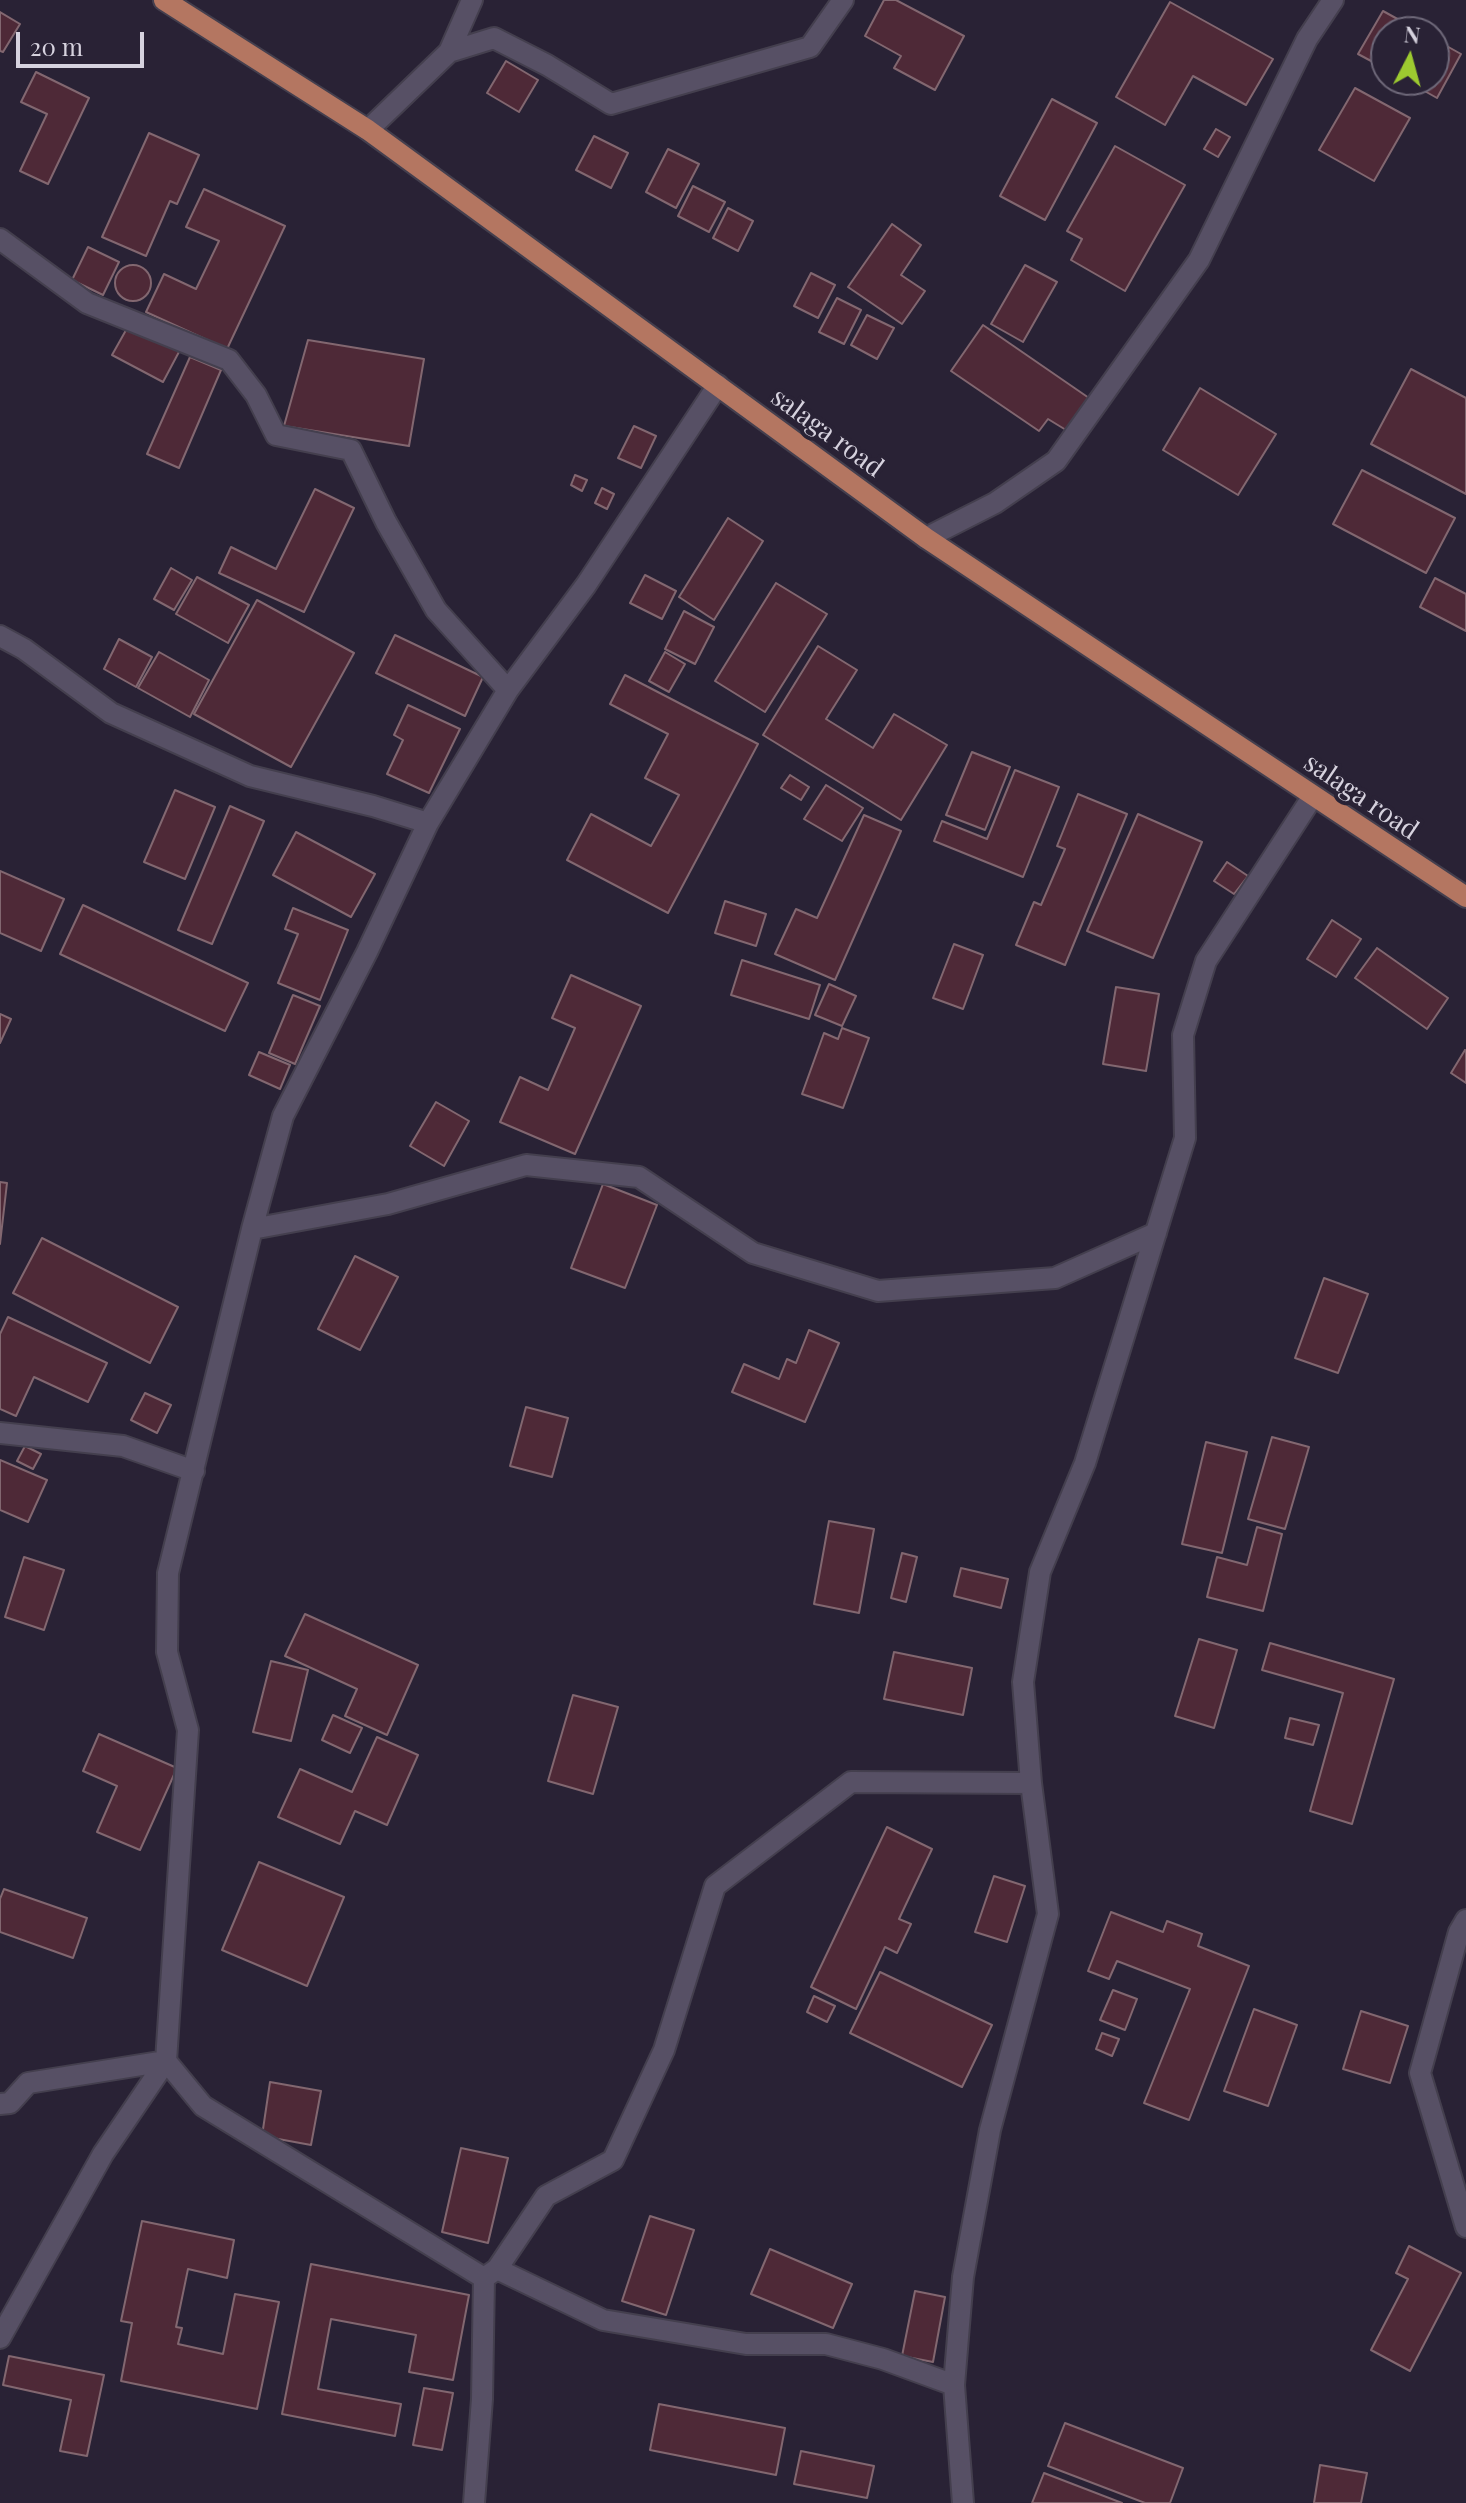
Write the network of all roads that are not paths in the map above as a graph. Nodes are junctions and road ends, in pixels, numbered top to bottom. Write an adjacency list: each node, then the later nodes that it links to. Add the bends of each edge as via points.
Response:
1 (164, 0): 6 (main road, salaga road)
2 (472, 0): 5 (street)
3 (842, 0): 5 (street, via 810,47 611,104 494,38)
4 (1333, 0): 9 (street, via 1307,39 1199,260 1056,461 995,503)
5 (449, 52): 6 (street)
6 (368, 130): 8 (main road, salaga road)
7 (0, 239): 11 (street, via 87,303 229,360 256,395 276,435 351,450 436,610)
8 (718, 385): 9 (main road, salaga road); 11 (street, via 586,585)
9 (926, 538): 12 (main road, salaga road)
10 (0, 636): 13 (street, via 111,713 250,776)
11 (508, 690): 13 (street)
12 (1313, 796): 14 (main road, salaga road); 16 (street, via 1206,961 1183,1035 1185,1138)
13 (428, 823): 15 (street, via 283,1116)
14 (1466, 897)
15 (252, 1229): 16 (street, via 388,1204 526,1165 639,1177 753,1253 878,1291 1055,1278); 18 (street)
16 (1156, 1233): 19 (street, via 1085,1463 1040,1572 1023,1682)
17 (0, 1433): 18 (street, via 123,1446)
18 (194, 1471): 21 (street, via 168,1573 167,1652 188,1730)
19 (1031, 1783): 24 (street, via 851,1782 715,1886 664,2050 613,2160 546,2196); 26 (street, via 1048,1914 990,2130 963,2277)
20 (1466, 1920): 23 (street, via 1420,2073)
21 (166, 2061): 22 (street, via 28,2083 10,2103); 24 (street, via 203,2106); 25 (street, via 103,2154)
22 (0, 2104)
23 (1466, 2227)
24 (491, 2273): 26 (street, via 603,2320 746,2344 826,2344); 27 (street)
25 (0, 2338)
26 (954, 2385): 28 (street)
27 (474, 2503)
28 (963, 2503)

